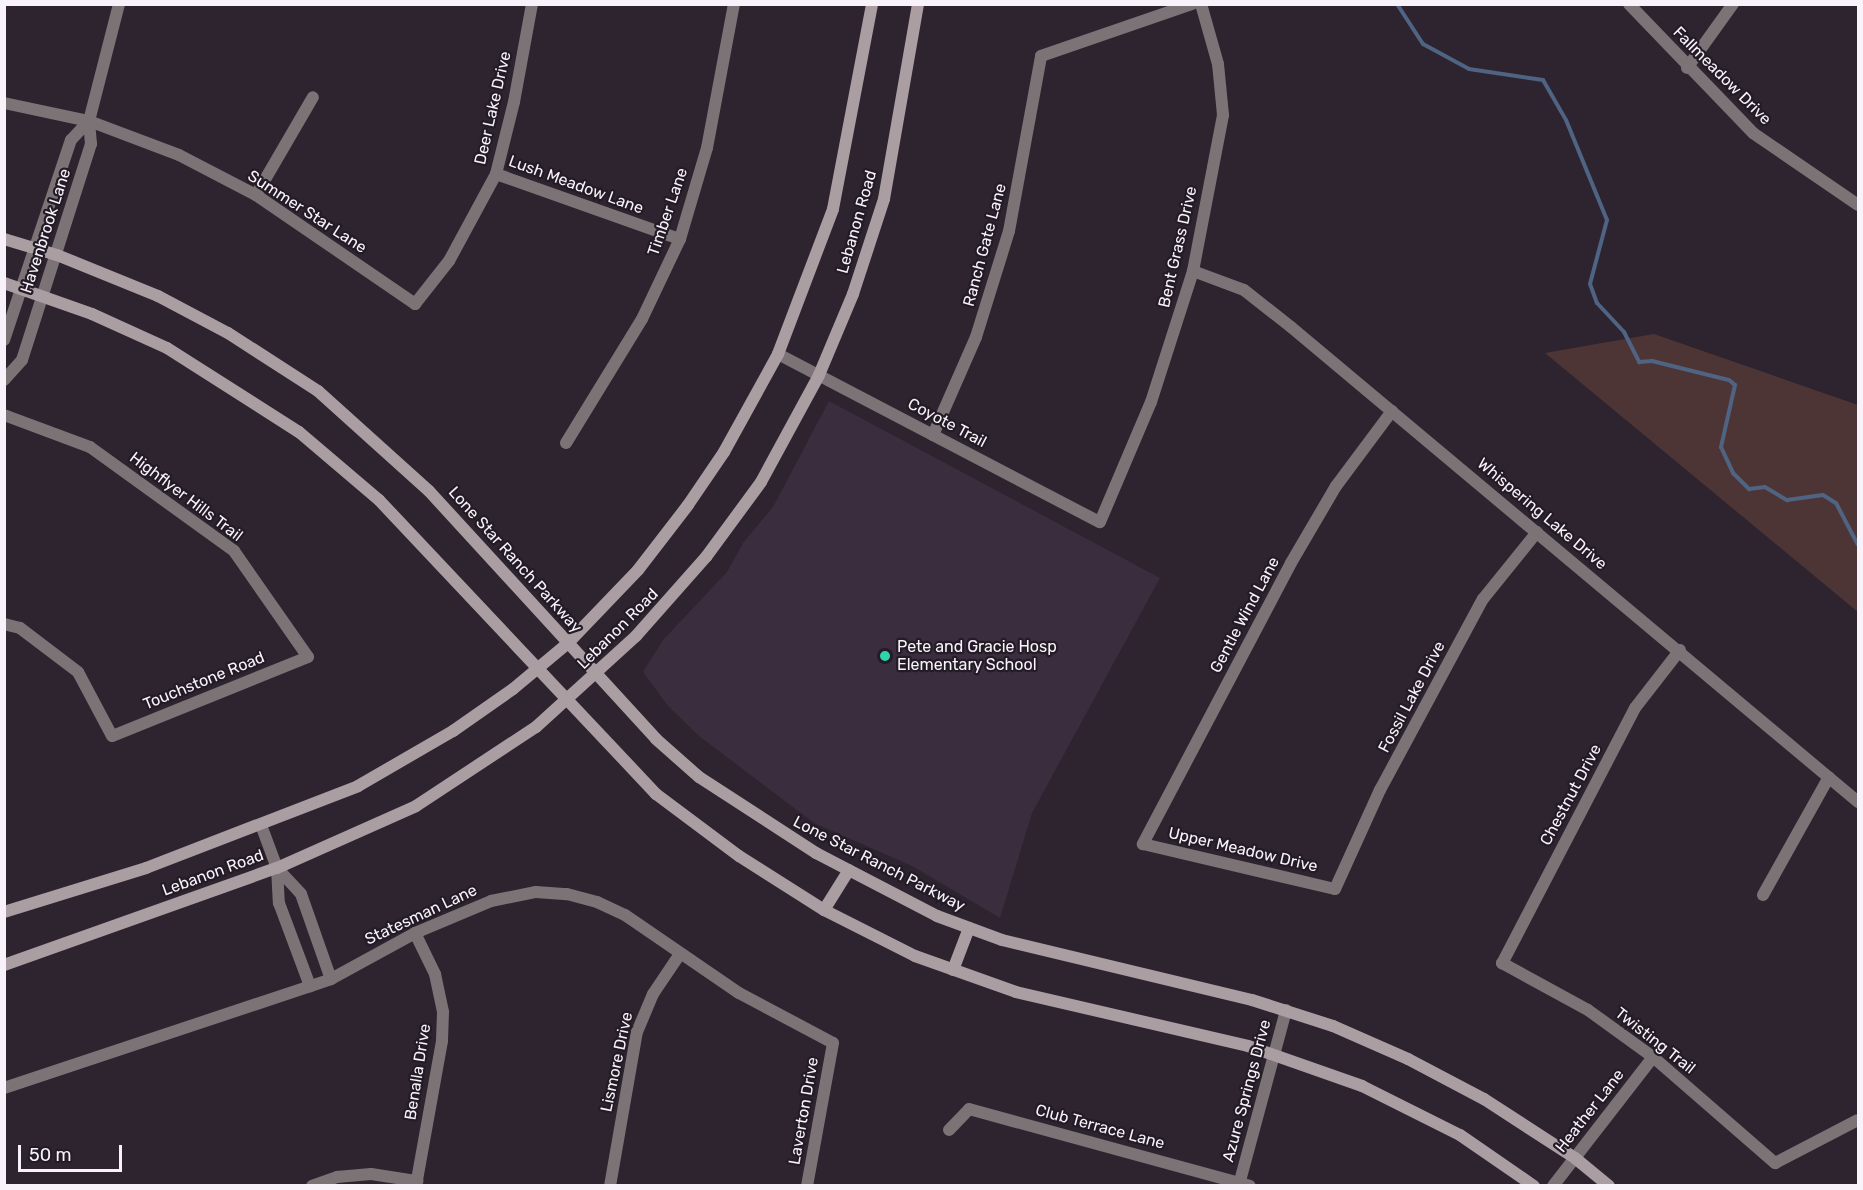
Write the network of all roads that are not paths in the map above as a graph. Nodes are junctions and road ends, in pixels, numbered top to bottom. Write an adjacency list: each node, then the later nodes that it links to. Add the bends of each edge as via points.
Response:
1 (119, 4): 13 (street, Havenbrook Lane)
2 (532, 4): 14 (street, Deer Lake Drive)
3 (734, 4): 18 (street, Timber Lane, via 707,148)
4 (872, 4): 27 (main road, Lebanon Road, via 833,209)
5 (918, 4): 28 (main road, Lebanon Road, via 884,199 853,294)
6 (1192, 4): 32 (street, Ranch Gate Lane, via 1041,56 1009,231 976,337)
7 (1201, 4): 21 (street, Bent Grass Drive, via 1218,64 1222,115)
8 (1629, 4): 10 (street, Fallmeadow Drive)
9 (1733, 4): 10 (street)
10 (1687, 68): 16 (street, Fallmeadow Drive, via 1753,133)
11 (313, 97): 15 (street)
12 (4, 103): 13 (street, Summer Star Lane)
13 (89, 121): 15 (street, Summer Star Lane, via 179,155); 19 (street, Havenbrook Lane, via 71,140); 20 (street, Havenbrook Lane, via 91,144)
14 (496, 174): 18 (street, Lush Meadow Lane); 25 (street, Deer Lake Drive, via 449,261)
15 (256, 195): 25 (street, Summer Star Lane)
16 (1858, 205)
17 (4, 238): 19 (main road, Lone Star Ranch Parkway)
18 (680, 239): 33 (street, Timber Lane, via 642,320)
19 (37, 248): 20 (main road, Lone Star Ranch Parkway); 23 (street, Havenbrook Lane)
20 (57, 255): 24 (street, Havenbrook Lane); 37 (main road, Lone Star Ranch Parkway, via 193,314 318,391 429,490)
21 (1193, 271): 30 (street, Whispering Lake Drive, via 1244,290); 34 (street, Bent Grass Drive, via 1158,383)
22 (4, 283): 23 (main road)
23 (23, 289): 24 (main road); 26 (street, Havenbrook Lane)
24 (43, 296): 29 (street, Havenbrook Lane, via 22,360); 40 (main road, via 167,348 299,432 379,500)
25 (415, 304)
26 (4, 340)
27 (778, 354): 28 (street, Coyote Trail); 37 (main road, Lebanon Road, via 724,452 688,505 638,570)
28 (819, 375): 32 (street, Coyote Trail); 41 (main road, Lebanon Road, via 787,439 732,524 671,599)
29 (4, 380)
30 (1392, 411): 35 (street, Whispering Lake Drive); 46 (street, Gentle Wind Lane, via 1336,486 1290,563)
31 (4, 415): 39 (street, Highflyer Hills Trail, via 90,447 234,551)
32 (933, 435): 34 (street, Coyote Trail)
33 (566, 443)
34 (1100, 522)
35 (1537, 532): 38 (street, Whispering Lake Drive); 49 (street, Fossil Lake Drive, via 1483,599 1380,790)
36 (4, 624): 39 (street, Touchstone Road, via 20,628 78,672 112,735)
37 (568, 643): 40 (main road, Lebanon Road); 41 (main road, Lone Star Ranch Parkway)
38 (1680, 650): 43 (street, Whispering Lake Drive); 56 (street, Chestnut Drive, via 1635,708)
39 (308, 657)
40 (538, 670): 42 (main road); 45 (main road, Lebanon Road, via 395,767 325,801)
41 (597, 675): 42 (main road, Lebanon Road); 48 (main road, Lone Star Ranch Parkway, via 656,739 699,777 793,839)
42 (566, 701): 47 (main road, Lebanon Road, via 495,756 416,806); 51 (main road, via 656,794 732,851)
43 (1829, 777): 44 (street, Whispering Lake Drive); 50 (street)
44 (1858, 802)
45 (261, 825): 47 (street); 52 (main road, Lebanon Road, via 146,868)
46 (1143, 844): 49 (street, Upper Meadow Drive)
47 (277, 868): 57 (main road, Lebanon Road); 59 (street, via 301,894); 60 (street, via 279,903)
48 (849, 870): 51 (main road); 53 (main road, Lone Star Ranch Parkway)
49 (1335, 889)
50 (1763, 895)
51 (824, 910): 58 (main road)
52 (4, 912)
53 (969, 928): 58 (main road); 61 (main road, Lone Star Ranch Parkway, via 1059,957)
54 (415, 933): 55 (street, Statesman Lane, via 490,900 552,892 611,908); 59 (street, Statesman Lane); 69 (street, Benalla Drive, via 435,974 443,1011 442,1041)
55 (680, 954): 62 (street, Statesman Lane, via 770,1011); 72 (street, Lismore Drive, via 653,994 637,1032)
56 (1502, 963): 64 (street, Twisting Trail, via 1588,1010)
57 (4, 965)
58 (953, 970): 63 (main road, via 1016,993)
59 (331, 979): 60 (street, Statesman Lane)
60 (310, 987): 65 (street, Statesman Lane, via 142,1039)
61 (1286, 1010): 63 (street, Azure Springs Drive); 68 (main road, Lone Star Ranch Parkway, via 1408,1059 1484,1099)
62 (833, 1043): 73 (street, Laverton Drive)
63 (1274, 1054): 70 (street, Azure Springs Drive); 74 (main road, via 1362,1086 1429,1119)
64 (1653, 1057): 66 (street, Twisting Trail, via 1775,1163); 68 (street, Heather Lane)
65 (4, 1088)
66 (1858, 1120)
67 (949, 1130): 70 (street, Club Terrace Lane, via 969,1109)
68 (1575, 1158): 75 (street, Heather Lane); 76 (main road, Lone Star Ranch Parkway)
69 (416, 1183): 71 (street, via 371,1174 337,1177)
70 (1245, 1183)
71 (312, 1185)
72 (610, 1185)
73 (807, 1185)
74 (1534, 1185)
75 (1553, 1185)
76 (1609, 1185)

